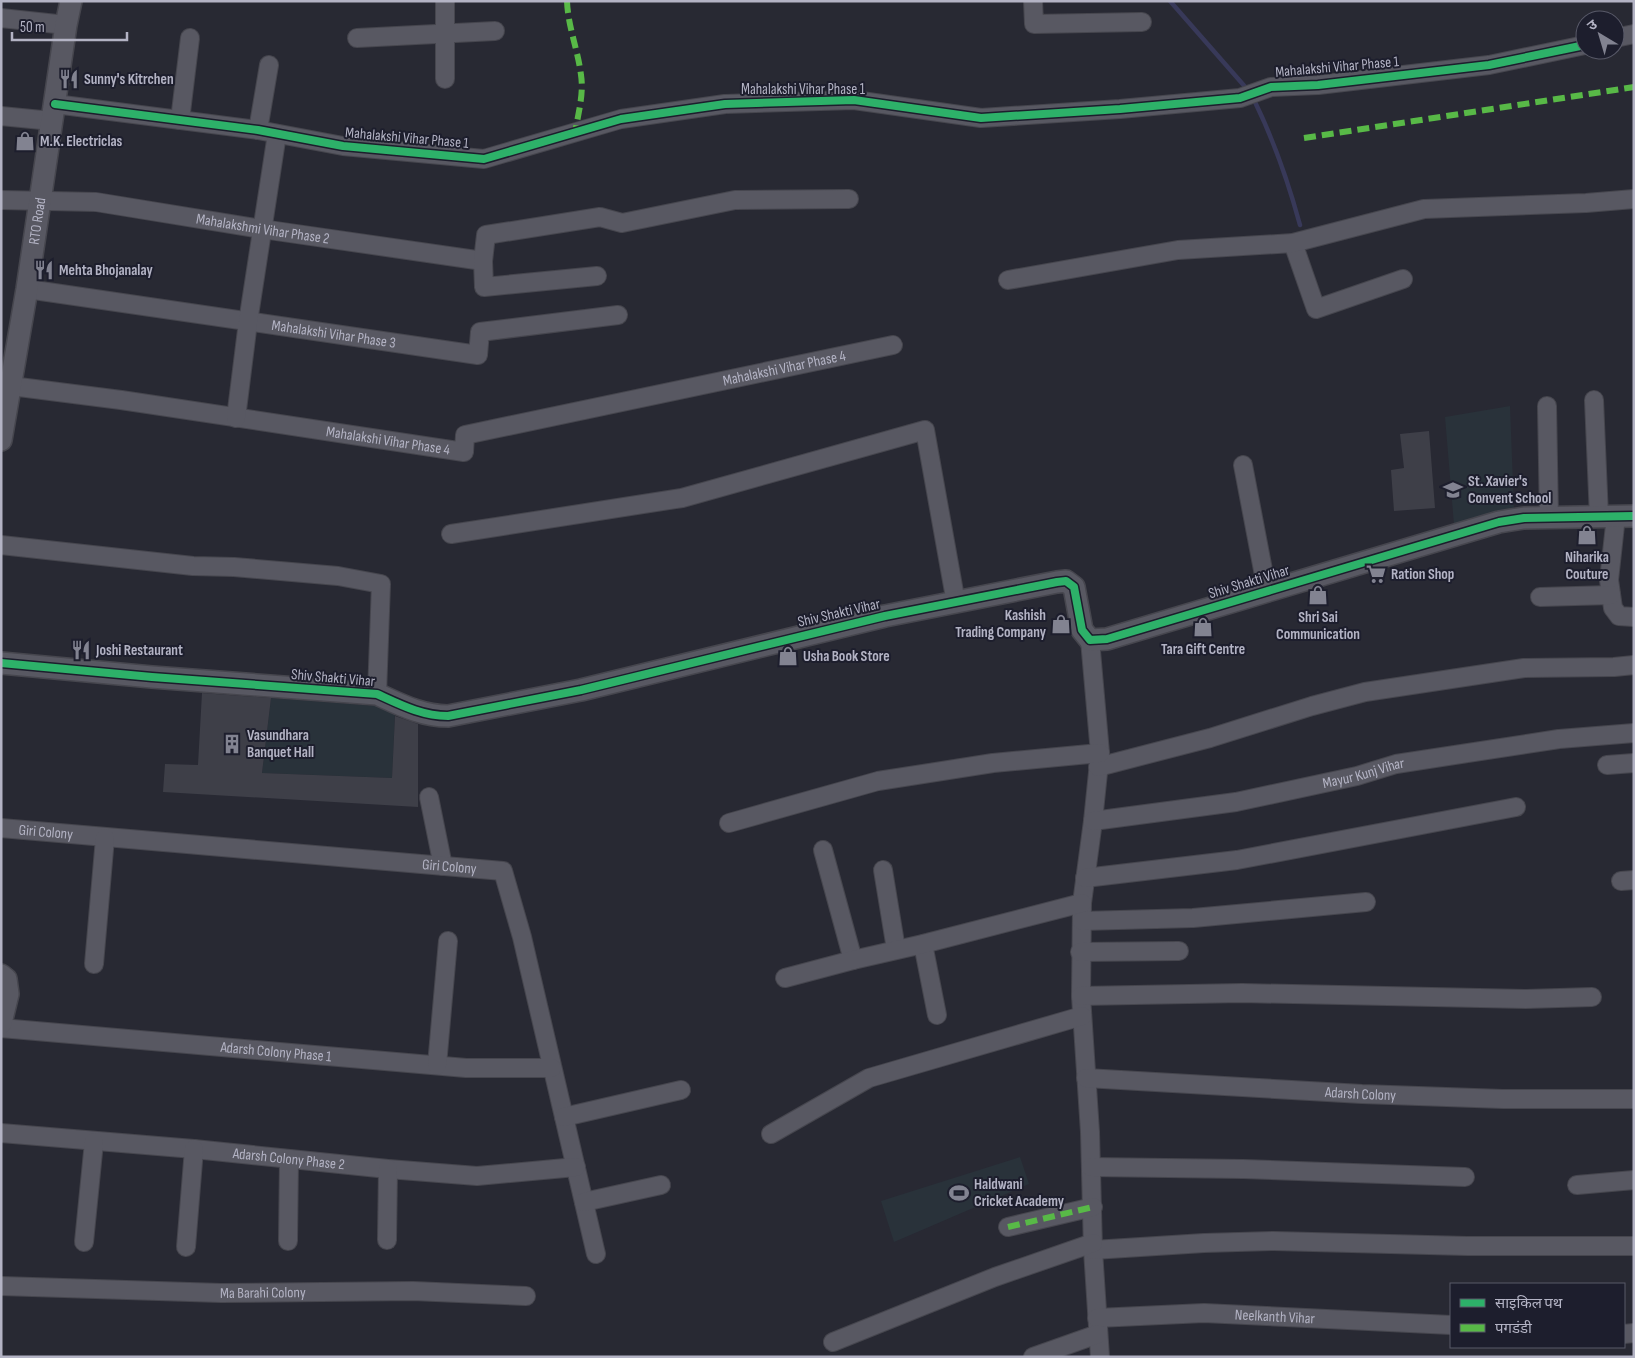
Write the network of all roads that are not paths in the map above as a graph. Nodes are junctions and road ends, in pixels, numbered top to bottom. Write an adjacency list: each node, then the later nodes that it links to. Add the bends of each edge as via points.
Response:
1 (71, 1): 6 (street, RTO Road)
2 (445, 1): 8 (street)
3 (1033, 1): 5 (street, via 1034,24)
4 (1, 18): 6 (street)
5 (1142, 22)
6 (66, 25): 14 (street, RTO Road)
7 (495, 31): 8 (street)
8 (444, 33): 10 (street); 13 (street)
9 (190, 38): 16 (street)
10 (357, 38)
11 (1575, 47): 18 (street, Mahalakshi Vihar Phase 1, via 1489,65 1318,85 1271,87 1240,98 1110,110 981,118 854,100 725,104 621,119 484,159 343,146)
12 (269, 65): 17 (street)
13 (445, 79)
14 (53, 112): 15 (street, Mahalakshi Vihar Phase 1); 16 (street, Mahalakshi Vihar Phase 1); 22 (street, RTO Road)
15 (1, 116)
16 (180, 120): 17 (street, Mahalakshi Vihar Phase 1)
17 (258, 130): 18 (street, Mahalakshi Vihar Phase 1)
18 (277, 134): 23 (street)
19 (849, 199): 25 (street, via 735,200 622,224 600,217 486,235)
20 (1634, 199): 24 (street, via 1424,209)
21 (1, 200): 22 (street, Mahalakshmi Vihar Phase 2)
22 (41, 200): 23 (street, Mahalakshmi Vihar Phase 2, via 96,202); 29 (street, RTO Road)
23 (262, 229): 25 (street, Mahalakshmi Vihar Phase 2); 31 (street)
24 (1293, 243): 27 (street, via 1316,309); 28 (street, via 1178,250)
25 (483, 261): 26 (street, via 484,287)
26 (597, 276)
27 (1404, 279)
28 (1008, 280)
29 (27, 289): 31 (street, Mahalakshi Vihar Phase 3); 33 (street, RTO Road)
30 (618, 315): 31 (street, Mahalakshi Vihar Phase 3, via 480,332 478,355)
31 (248, 322): 37 (street)
32 (893, 345): 37 (street, Mahalakshi Vihar Phase 4, via 465,435 464,452)
33 (9, 352): 34 (street, RTO Road)
34 (11, 386): 37 (street, Mahalakshi Vihar Phase 4); 38 (street, RTO Road)
35 (1594, 400): 40 (street)
36 (1547, 406): 41 (street)
37 (236, 418)
38 (1, 440)
39 (1243, 465): 44 (street)
40 (1616, 516): 41 (street, Shiv Shakti Vihar); 45 (street, via 1609,580)
41 (1549, 518): 44 (street, Shiv Shakti Vihar, via 1499,522)
42 (451, 534): 47 (street, via 682,498 925,430)
43 (1, 545): 52 (street, via 193,566 338,576 381,584)
44 (1267, 591): 49 (street, Shiv Shakti Vihar, via 1107,639)
45 (1611, 594): 46 (street); 48 (street, via 1613,608 1619,616)
46 (1540, 597)
47 (956, 603): 49 (street, Shiv Shakti Vihar, via 1066,581 1074,587 1082,630); 52 (street, Shiv Shakti Vihar, via 581,690 448,716 411,710)
48 (1634, 617)
49 (1090, 640): 54 (street)
50 (1, 663): 52 (street, Shiv Shakti Vihar)
51 (1634, 665): 54 (street, via 1524,668 1364,692 1210,738)
52 (377, 694)
53 (1634, 733): 59 (street, Mayur Kunj Vihar, via 1559,740 1396,764 1357,776 1236,802)
54 (1099, 760): 59 (street); 60 (street, via 993,763 878,781)
55 (1634, 763): 56 (street)
56 (1607, 765)
57 (428, 797): 64 (street)
58 (1516, 807): 66 (street, via 1237,860)
59 (1094, 821): 66 (street)
60 (729, 823)
61 (1, 828): 62 (street, Giri Colony)
62 (105, 838): 64 (street, Giri Colony); 76 (street)
63 (823, 850): 75 (street)
64 (443, 866): 86 (street, Giri Colony, via 503,871)
65 (883, 870): 72 (street)
66 (1085, 878): 68 (street)
67 (1366, 902): 69 (street, via 1193,918)
68 (1082, 903): 69 (street); 71 (street)
69 (1082, 921): 74 (street)
70 (448, 941): 85 (street)
71 (923, 944): 72 (street); 81 (street)
72 (896, 949): 75 (street)
73 (1179, 951): 74 (street)
74 (1080, 952): 79 (street)
75 (853, 960): 78 (street)
76 (94, 964)
77 (1, 975): 83 (street, via 6,979 8,994)
78 (785, 978)
79 (1081, 996): 80 (street, via 1242,993 1526,999); 82 (street)
80 (1592, 997)
81 (937, 1014)
82 (1082, 1016): 87 (street); 92 (street, via 869,1078)
83 (1, 1023)
84 (1, 1028): 85 (street, Adarsh Colony Phase 1)
85 (437, 1065): 86 (street, Adarsh Colony Phase 1)
86 (552, 1068): 90 (street, Giri Colony)
87 (1086, 1078): 89 (street, Adarsh Colony, via 1372,1094); 97 (street)
88 (681, 1090): 90 (street)
89 (1634, 1099)
90 (564, 1117): 96 (street, Giri Colony)
91 (1, 1133): 93 (street, Adarsh Colony Phase 2)
92 (771, 1134)
93 (94, 1142): 94 (street, Adarsh Colony Phase 2); 108 (street)
94 (194, 1150): 95 (street, Adarsh Colony Phase 2); 111 (street)
95 (289, 1159): 98 (street, Adarsh Colony Phase 2); 107 (street)
96 (576, 1167): 98 (street, Adarsh Colony Phase 2, via 477,1176); 103 (street, Giri Colony)
97 (1092, 1167): 99 (street); 104 (street)
98 (388, 1170): 106 (street)
99 (1464, 1177)
100 (1634, 1180): 102 (street)
101 (661, 1185): 103 (street)
102 (1576, 1185)
103 (584, 1202): 112 (street, Giri Colony)
104 (1093, 1207): 105 (street); 109 (street)
105 (1008, 1227)
106 (387, 1240)
107 (288, 1241)
108 (84, 1242)
109 (1093, 1246): 110 (street, via 1274,1241); 116 (street); 117 (street, via 995,1277)
110 (1634, 1246)
111 (186, 1247)
112 (596, 1254)
113 (1, 1286): 114 (street, Ma Barahi Colony, via 221,1293 413,1291)
114 (526, 1296)
115 (1450, 1325): 116 (street, Neelkanth Vihar, via 1204,1313)
116 (1098, 1326): 118 (street, Neelkanth Vihar); 119 (street)
117 (833, 1342)
118 (1033, 1357)
119 (1100, 1357)

